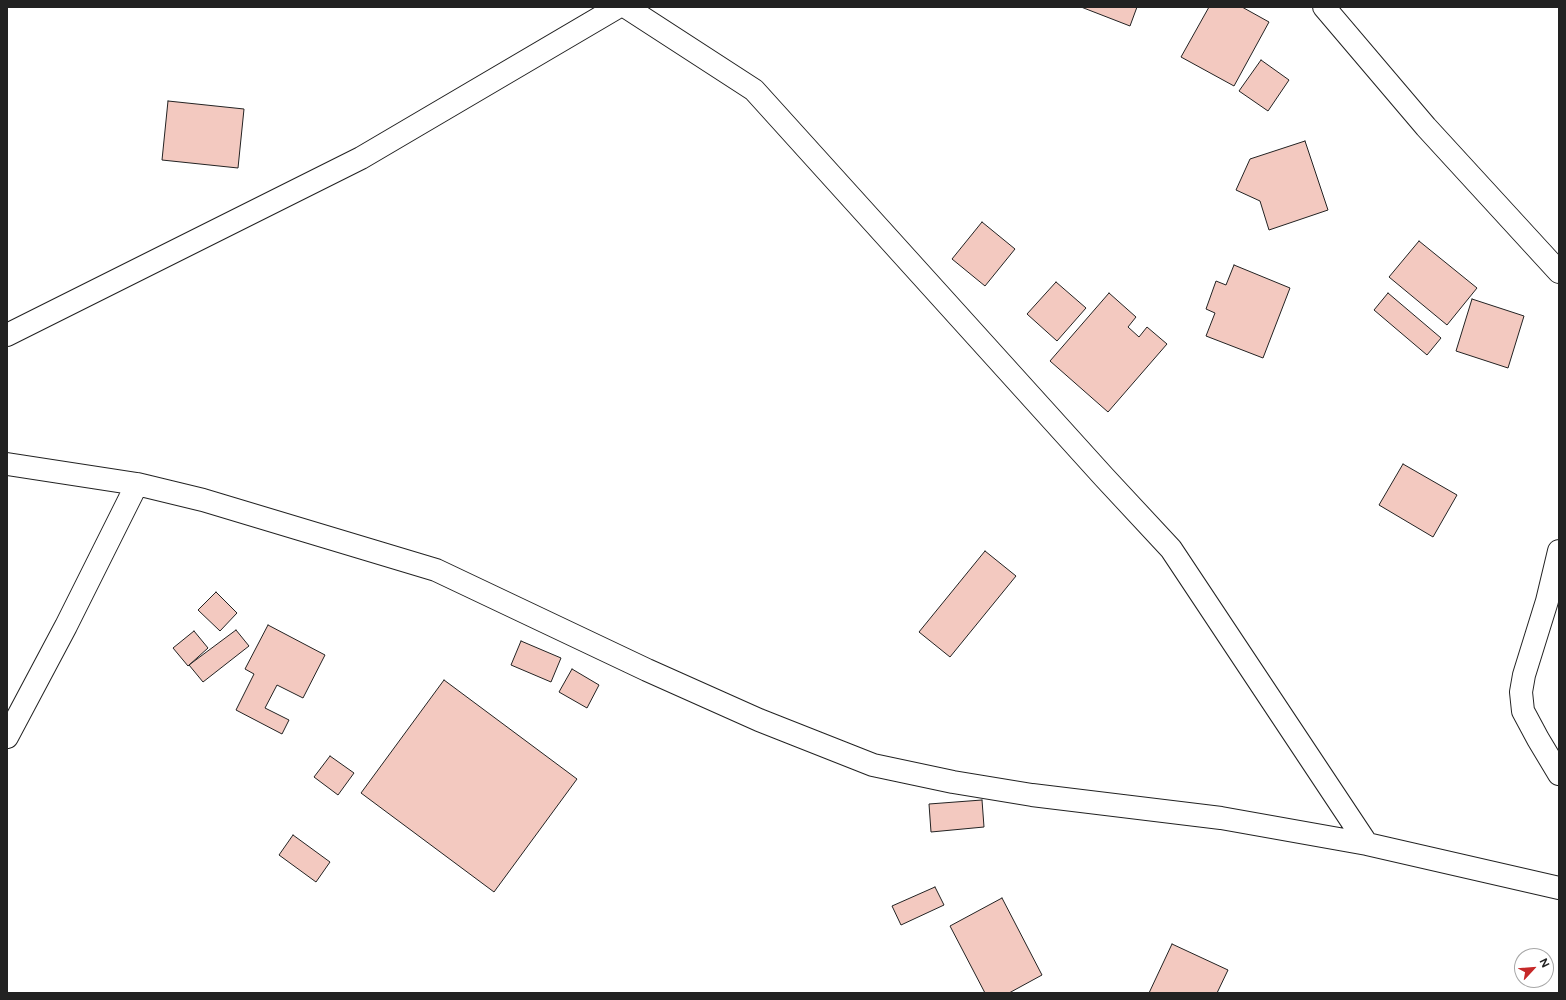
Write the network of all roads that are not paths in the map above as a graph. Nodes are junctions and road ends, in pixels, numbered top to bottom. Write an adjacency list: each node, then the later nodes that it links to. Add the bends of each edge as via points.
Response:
1 (618, 7): 5 (street, via 361,158)
2 (626, 7): 11 (street, via 754,90 1171,549)
3 (1324, 7): 4 (street, via 1426,127)
4 (1559, 272)
5 (7, 335)
6 (7, 464): 7 (street)
7 (137, 484): 9 (street); 11 (street, via 203,500 436,570 752,717 873,764 953,782 1032,795 1221,818)
8 (1559, 551): 10 (street, via 1521,692 1523,711)
9 (7, 737)
10 (1559, 774)
11 (1367, 844): 12 (street)
12 (1559, 888)

